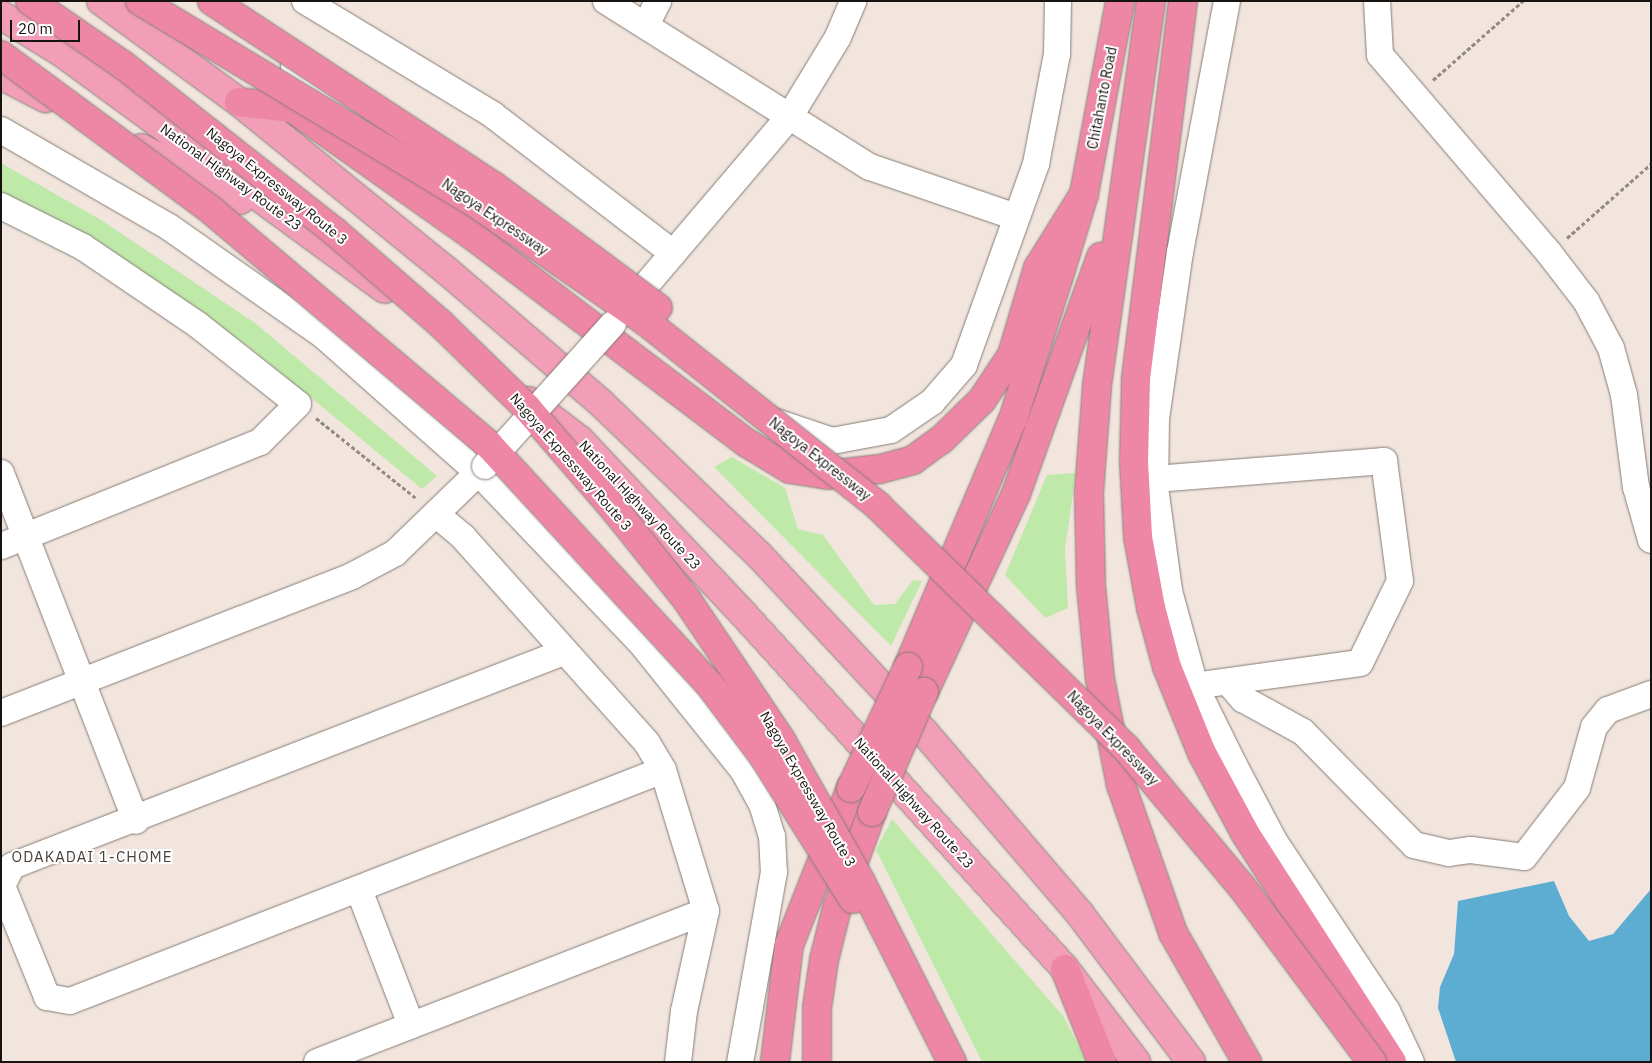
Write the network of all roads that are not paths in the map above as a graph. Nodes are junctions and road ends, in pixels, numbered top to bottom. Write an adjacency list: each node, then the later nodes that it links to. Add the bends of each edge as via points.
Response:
1 (30, 1): 50 (highway, Nagoya Expressway Route 3, bridge, via 123,65 334,231 441,324 527,408 615,510 738,671 821,809)
2 (101, 1): 20 (highway)
3 (140, 1): 33 (highway, Nagoya Expressway, bridge, via 481,206 645,321)
4 (212, 1): 33 (highway, bridge, via 494,186 658,308 835,453)
5 (220, 1): 29 (street, via 423,177)
6 (305, 1): 27 (street, via 493,116)
7 (606, 1): 17 (street)
8 (658, 1): 17 (street)
9 (853, 1): 21 (street, via 838,37)
10 (1058, 1): 26 (street, via 1057,54 1036,164)
11 (1120, 1): 24 (highway, Chitahanto Road)
12 (1151, 1): 23 (highway)
13 (1182, 1): 64 (highway, via 1136,380 1134,462 1138,537 1151,608 1167,667 1202,753 1245,833)
14 (1227, 1): 32 (street, via 1163,349 1156,418)
15 (1372, 4): 36 (street, via 1380,54 1549,253 1586,301 1611,348 1624,395 1636,487)
16 (1, 15): 28 (highway, National Highway Route 23, via 61,52)
17 (646, 25): 21 (street)
18 (1, 55): 50 (highway, bridge, via 211,210 490,445 709,684 763,756 830,866)
19 (1, 75): 28 (highway, via 256,208)
20 (239, 102): 24 (highway, via 292,108 473,236 747,443 790,469 828,475 880,469 913,460 941,440 982,400 1012,355 1038,268); 61 (highway, via 601,403 760,556 925,734 1074,907)
21 (790, 116): 26 (street, via 870,167); 27 (street)
22 (1, 130): 30 (street, via 169,227 324,336)
23 (1132, 134): 57 (highway, bridge, via 1103,249 1016,494 872,812 837,908 824,960 817,1008); 62 (highway, via 1097,386 1089,493 1100,678 1120,785 1173,933)
24 (1084, 194): 46 (highway, bridge, via 1013,419 908,667 852,788)
25 (5, 217): 35 (street, via 83,247 198,325 298,404 260,442)
26 (1016, 217): 29 (street, via 964,365 932,402 891,430 832,441 778,424)
27 (673, 253): 29 (street)
28 (404, 303): 49 (highway, National Highway Route 23, via 580,440)
29 (617, 319): 30 (street, bridge)
30 (482, 469): 34 (street); 54 (street, via 642,644 743,770 762,804 772,836 774,872)
31 (1, 472): 35 (street)
32 (1155, 478): 40 (street, via 1384,460 1400,581 1360,663); 41 (street, via 1169,591)
33 (878, 506): 63 (highway, Nagoya Expressway, bridge, via 1126,748 1242,887)
34 (437, 515): 38 (street, via 463,537); 39 (street, via 395,553 352,576)
35 (27, 536): 37 (street); 39 (street)
36 (1651, 540)
37 (1, 546)
38 (564, 652): 44 (street, via 646,743); 45 (street)
39 (81, 682): 43 (street); 45 (street)
40 (1228, 682): 41 (street); 42 (street, via 1244,699 1303,732 1414,845 1449,853 1470,850 1524,857 1577,788 1594,727 1608,710)
41 (1195, 686): 65 (street, via 1274,841 1386,1011)
42 (1651, 694)
43 (1, 713)
44 (663, 770): 47 (street); 48 (street)
45 (136, 821): 47 (street, via 12,866 2,886 47,997 70,1001)
46 (816, 880): 55 (highway, via 789,945); 56 (highway, via 803,954)
47 (359, 890): 51 (street)
48 (706, 912): 51 (street); 53 (street, via 684,1011)
49 (1065, 970): 59 (highway); 60 (highway, National Highway Route 23)
50 (913, 984): 58 (highway, Nagoya Expressway Route 3, bridge)
51 (411, 1025): 52 (street)
52 (318, 1062)
53 (678, 1062)
54 (740, 1062)
55 (775, 1062)
56 (795, 1062)
57 (817, 1062)
58 (952, 1062)
59 (1102, 1062)
60 (1136, 1062)
61 (1191, 1062)
62 (1247, 1062)
63 (1372, 1062)
64 (1392, 1062)
65 (1410, 1062)

